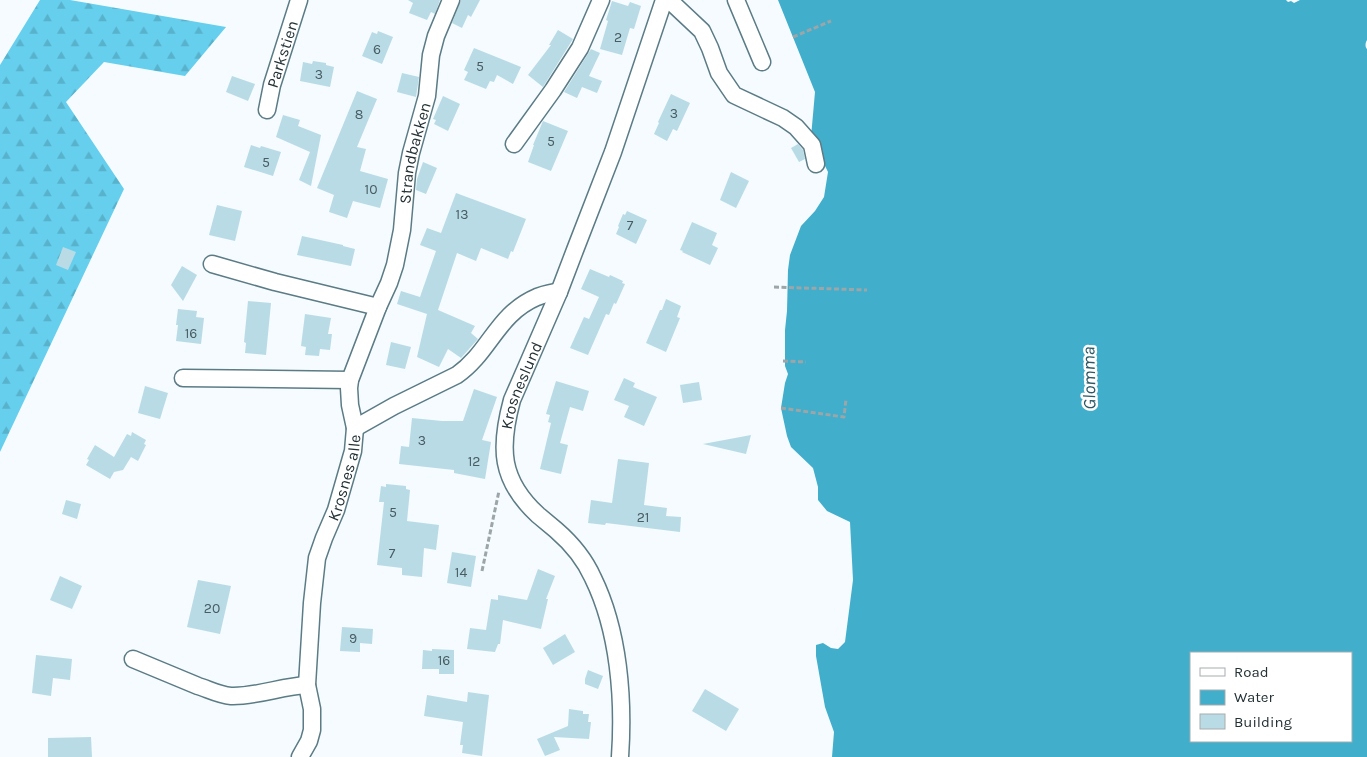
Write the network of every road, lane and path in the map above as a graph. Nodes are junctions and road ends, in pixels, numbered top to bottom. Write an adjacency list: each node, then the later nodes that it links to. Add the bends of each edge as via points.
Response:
1 (300, 0): 10 (street, Parkstien)
2 (451, 0): 17 (street, Strandbakken, via 431,55 427,96 407,173 397,255)
3 (601, 0): 11 (street, via 580,48)
4 (664, 0): 16 (street, Krosneslund, via 613,152)
5 (669, 0): 12 (street, via 702,31 719,73 734,94 796,127 812,145)
6 (736, 0): 9 (street)
7 (832, 21): 8 (path)
8 (793, 37)
9 (762, 62)
10 (267, 110)
11 (514, 144)
12 (816, 164)
13 (212, 264): 17 (street)
14 (774, 287): 15 (path)
15 (867, 290)
16 (559, 292): 24 (street, Krosnes alle, via 534,299 513,312 475,360 458,375); 25 (street, Krosneslund, via 512,400 507,419 505,458)
17 (378, 307): 21 (street, Strandbakken)
18 (783, 361): 19 (path)
19 (806, 362)
20 (183, 378): 21 (street)
21 (350, 380): 24 (street, Strandbakken, via 350,405)
22 (846, 399): 23 (path, via 844,417)
23 (781, 408)
24 (355, 428): 28 (street, Krosnes alle, via 348,471 318,558)
25 (512, 483): 26 (path, via 500,487); 30 (street, Krosneslund, via 526,503 583,560 602,598 616,653 621,716)
26 (482, 571)
27 (133, 659): 28 (street, via 230,696)
28 (308, 685): 29 (street, Krosnes alle, via 312,730)
29 (300, 757)
30 (620, 757)

